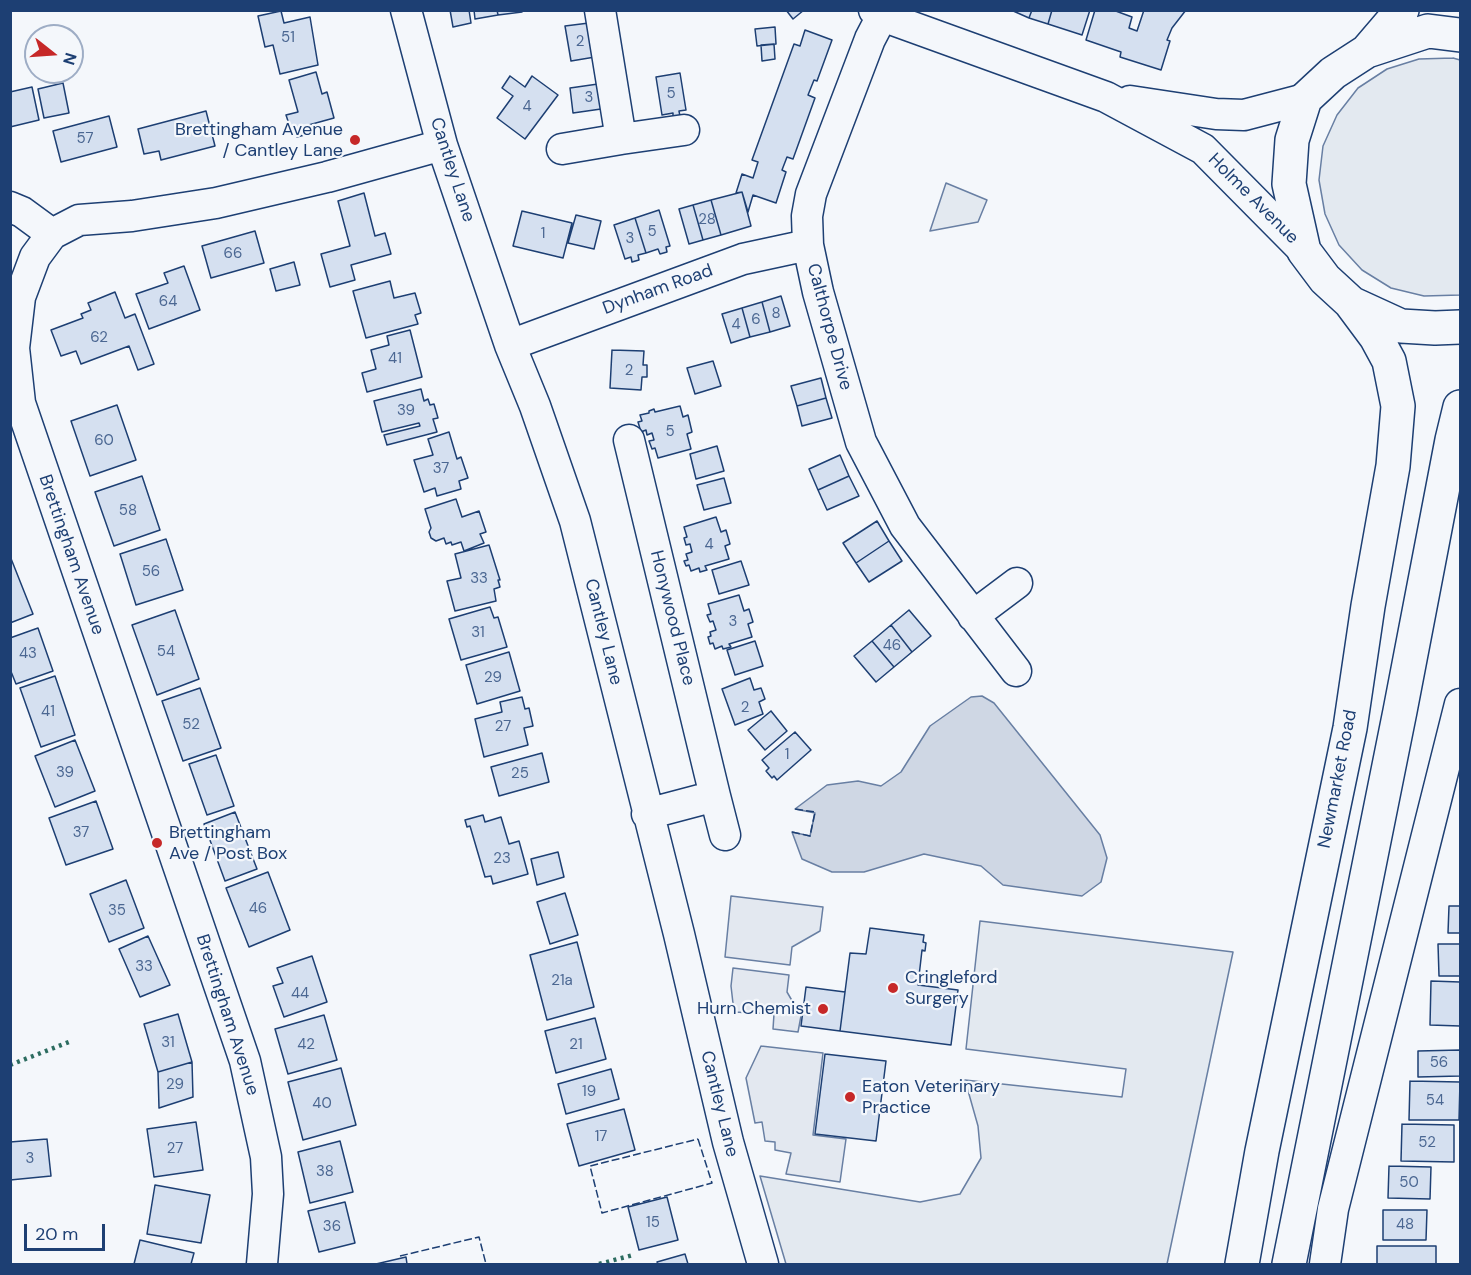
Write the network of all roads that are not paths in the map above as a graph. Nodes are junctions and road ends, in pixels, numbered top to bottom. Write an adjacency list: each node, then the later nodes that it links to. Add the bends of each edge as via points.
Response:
1 (406, 10): 11 (street, Cantley Lane)
2 (600, 10): 10 (street)
3 (1402, 10): 6 (highway, Newmarket Road)
4 (878, 13): 7 (street, Holme Avenue); 15 (street, Calthorpe Drive, via 811,194)
5 (1461, 34): 6 (highway, Newmarket Road, via 1428,31)
6 (1367, 51): 8 (highway, Newmarket Road, via 1332,73)
7 (1106, 97): 8 (street, Holme Avenue, via 1244,115); 16 (street, Holme Avenue, via 1203,148)
8 (1305, 99): 16 (highway, Newmarket Road, via 1292,140 1289,184)
9 (684, 130): 10 (street)
10 (621, 139): 12 (street)
11 (442, 145): 14 (street, Brettingham Avenue, via 216,203 79,220); 19 (street, Cantley Lane)
12 (562, 149)
13 (10, 207): 14 (street)
14 (52, 234): 29 (street, Brettingham Avenue, via 35,257 20,297 14,348 20,403 245,1061 266,1157 268,1194)
15 (808, 245): 19 (street, Dynham Road, via 743,259); 23 (street, Calthorpe Drive, via 861,442 905,526)
16 (1304, 251): 17 (highway, Newmarket Road, via 1325,279)
17 (1350, 302): 18 (highway, Newmarket Road, via 1401,326); 31 (highway, Newmarket Road, via 1389,361 1398,406 1393,466 1350,728)
18 (1461, 327)
19 (510, 345): 27 (street, Cantley Lane, via 575,521)
20 (1461, 407): 32 (highway)
21 (629, 440): 26 (street, Honywood Place)
22 (1017, 583): 23 (street)
23 (974, 616): 24 (street, Calthorpe Drive)
24 (1016, 671)
25 (1461, 704): 33 (street, via 1339,1186)
26 (715, 796): 27 (street); 28 (street, Honywood Place)
27 (647, 813): 30 (street, Cantley Lane, via 728,1142)
28 (725, 835)
29 (262, 1264)
30 (763, 1264)
31 (1242, 1264)
32 (1289, 1264)
33 (1324, 1264)

